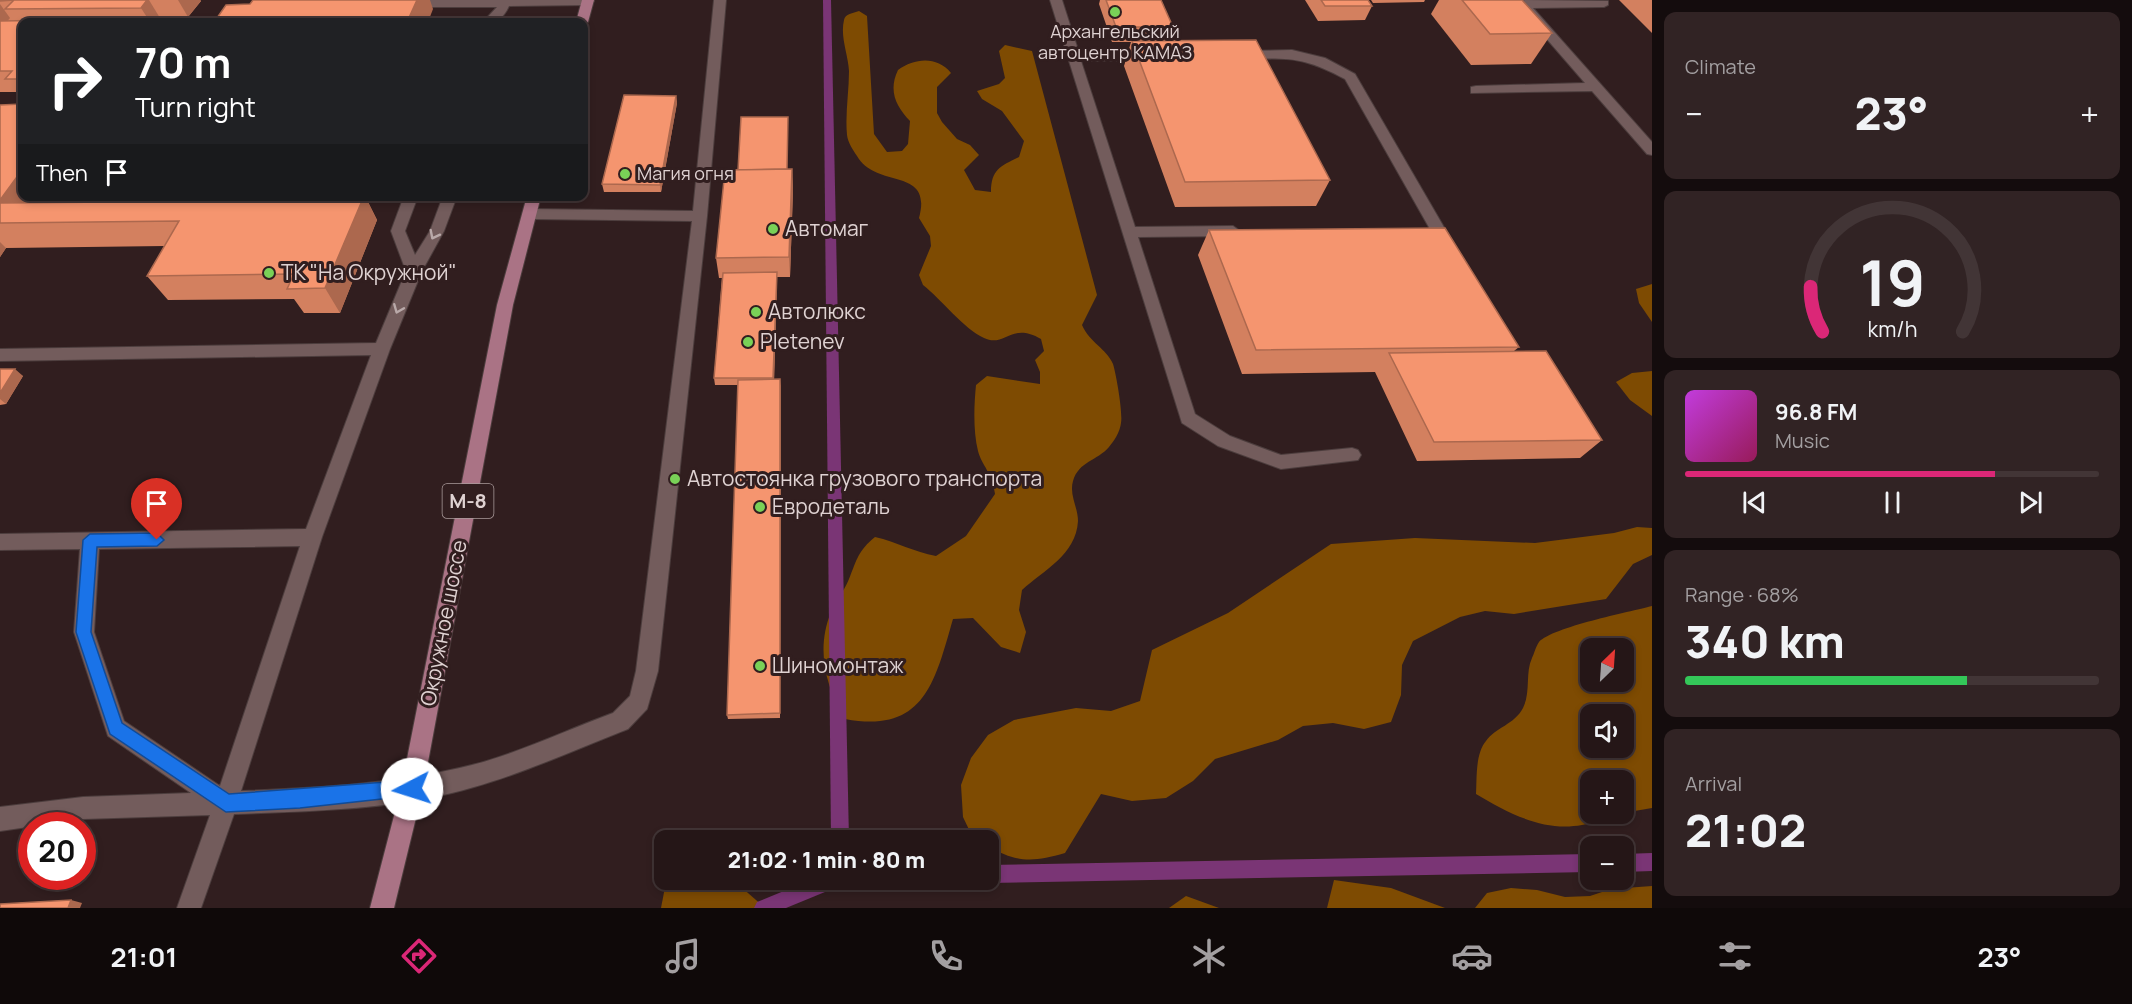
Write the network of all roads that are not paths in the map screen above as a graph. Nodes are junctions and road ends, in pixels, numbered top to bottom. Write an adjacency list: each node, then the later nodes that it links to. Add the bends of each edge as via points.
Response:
1 (588, 0): 7 (lane); 8 (main road)
2 (720, 0): 18 (lane)
3 (1056, 0): 11 (lane)
4 (1522, 2): 6 (lane); 12 (lane)
5 (388, 3): 7 (lane)
6 (1604, 3)
7 (502, 13)
8 (583, 18)
9 (1223, 55): 21 (lane, via 1292,54 1321,60 1350,77 1430,228)
10 (1166, 56): 11 (lane)
11 (1074, 57): 20 (lane)
12 (1596, 87): 13 (lane); 14 (lane)
13 (1476, 90)
14 (1652, 151)
15 (409, 201): 22 (lane, via 398,231)
16 (448, 201): 22 (lane, one-way to 22, via 437,231)
17 (532, 205): 18 (lane); 29 (main road, Окружное шоссе / М-8, via 505,305)
18 (699, 216): 29 (lane, via 647,672 639,702 620,721 474,776)
19 (1247, 231): 20 (lane)
20 (1129, 232): 25 (lane, via 1188,418 1224,441 1281,462)
21 (1454, 257)
22 (414, 271): 23 (lane, one-way to 23)
23 (382, 349): 24 (lane); 26 (lane)
24 (0, 355)
25 (1352, 455)
26 (312, 537): 27 (lane); 30 (lane)
27 (90, 540): 28 (lane); 30 (lane, via 84,632 116,728)
28 (0, 542)
29 (412, 789): 30 (lane); 33 (main road, Окружное шоссе / М-8)
30 (226, 803): 31 (lane, via 83,808); 32 (lane)
31 (0, 819)
32 (189, 908)
33 (382, 908)

